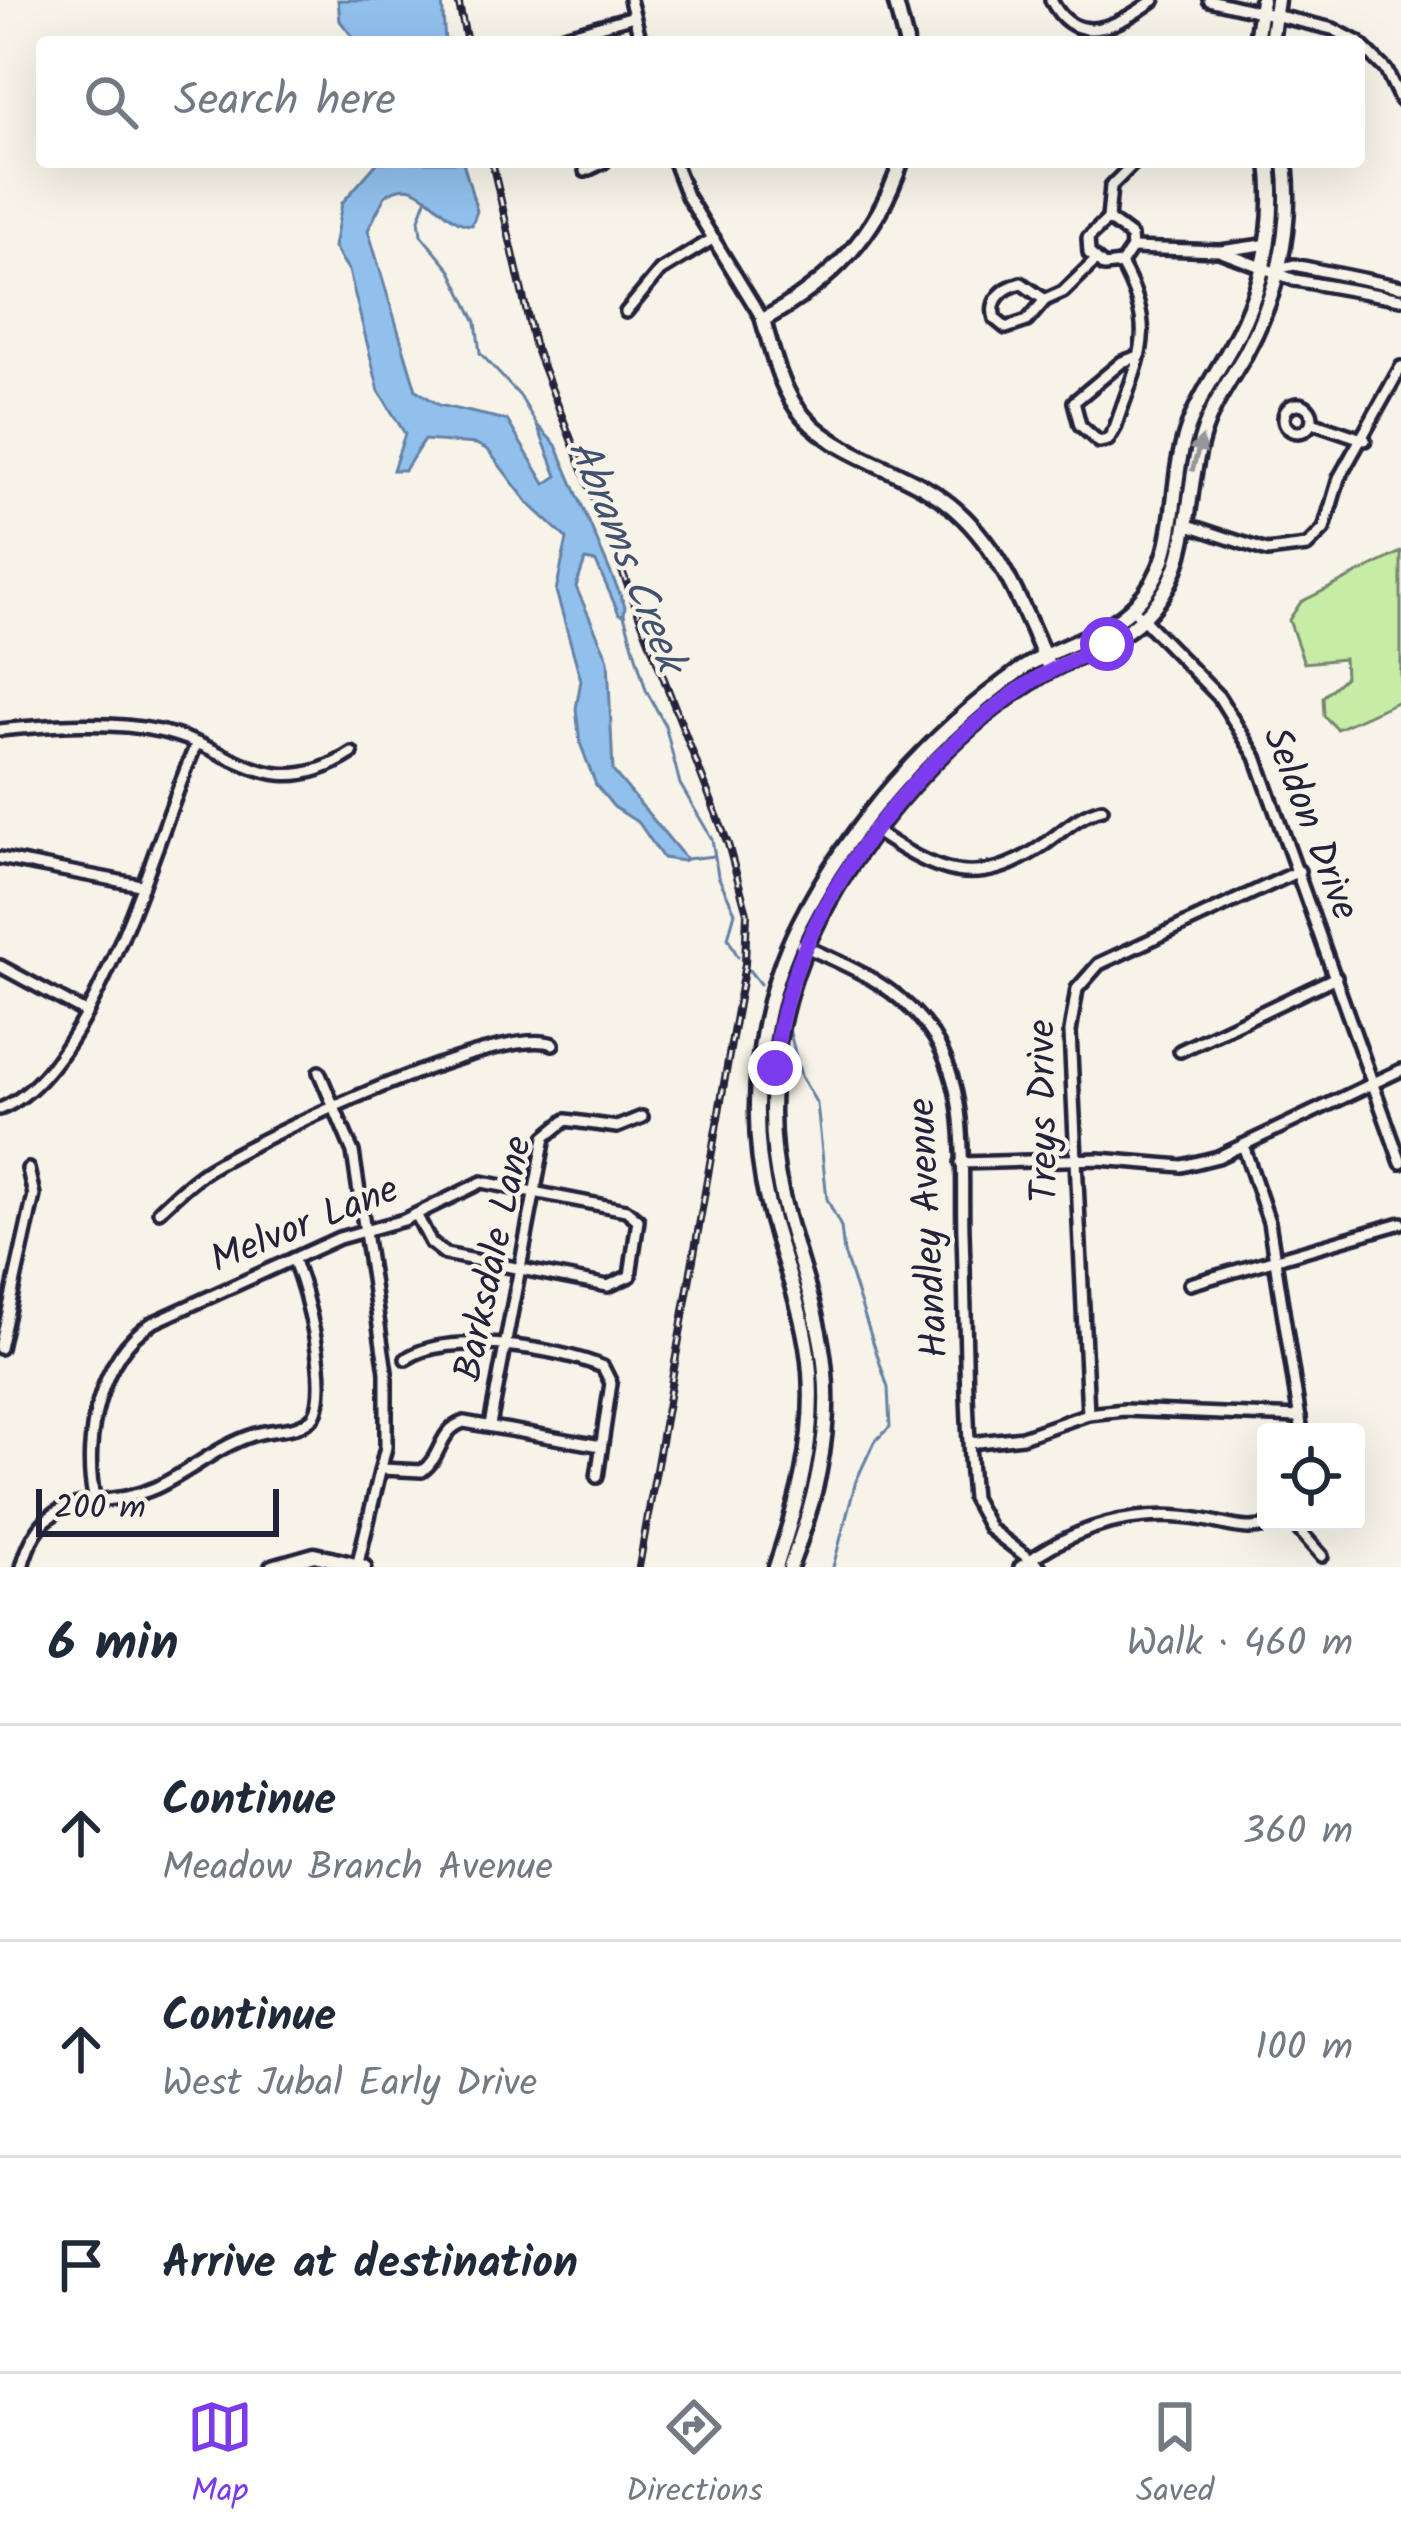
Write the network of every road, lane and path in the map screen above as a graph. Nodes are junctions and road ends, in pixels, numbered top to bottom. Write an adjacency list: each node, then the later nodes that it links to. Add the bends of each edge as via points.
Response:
1 (630, 0): 8 (street)
2 (895, 0): 11 (main road)
3 (1051, 0): 4 (street, via 1064,19 1092,31)
4 (1154, 0)
5 (1209, 0): 7 (street)
6 (1277, 0): 7 (main road)
7 (1264, 10): 12 (street)
8 (634, 16): 9 (street); 10 (street)
9 (564, 36)
10 (639, 36)
11 (904, 36)
12 (1348, 36)
13 (1365, 48): 14 (street)
14 (1401, 101)
15 (591, 168): 21 (street)
16 (676, 168): 23 (street)
17 (899, 168): 35 (main road, via 879,215 847,259)
18 (1129, 168): 22 (street, via 1111,186)
19 (1269, 168): 24 (main road)
20 (1285, 168): 30 (main road)
21 (585, 171)
22 (1108, 219): 25 (street, via 1127,230); 27 (street, via 1088,238)
23 (714, 238): 34 (street, via 660,271); 35 (street)
24 (1269, 244): 26 (street); 29 (main road)
25 (1132, 248): 26 (street); 28 (street)
26 (1219, 251): 29 (street)
27 (1094, 262): 28 (street); 33 (street)
28 (1121, 264): 36 (street, via 1146,319)
29 (1263, 265): 30 (street); 41 (main road, via 1247,314 1188,427 1165,558)
30 (1278, 269): 31 (street); 32 (street, via 1295,280); 40 (main road, one-way to 30, via 1203,434)
31 (1401, 287)
32 (1401, 299)
33 (1045, 300): 33 (street, via 1028,285 1012,286 993,305 995,320 1019,326)
34 (626, 312)
35 (763, 320): 42 (main road, via 782,383 803,416 845,448 921,482 973,525)
36 (1136, 358): 36 (street, via 1115,428 1099,442 1080,425 1075,402)
37 (1401, 367): 39 (street)
38 (1312, 422): 39 (street)
39 (1365, 440): 40 (street, via 1340,478 1324,529 1307,547 1267,551)
40 (1188, 525): 41 (main road, via 1174,577)
41 (1137, 613): 42 (main road); 43 (main road, via 1107,644); 51 (street, Seldon Drive, via 1246,737)
42 (1044, 656): 43 (main road); 48 (main road, via 935,743)
43 (1050, 670): 49 (main road, via 939,761)
44 (0, 730): 45 (street, via 131,727)
45 (196, 745): 46 (street, via 280,776); 52 (street)
46 (352, 753)
47 (1102, 809): 49 (street, via 1020,860 971,873 929,866)
48 (862, 823): 49 (street); 53 (main road)
49 (875, 832): 54 (main road)
50 (0, 857): 52 (street)
51 (1299, 871): 56 (street, Seldon Drive); 67 (street, Treys Drive, via 1099,964 1082,980 1071,1015)
52 (140, 885): 57 (street)
53 (790, 941): 54 (street, Handley Avenue); 101 (main road, via 764,1033 762,1160 805,1334 812,1406 804,1480)
54 (805, 947): 68 (street, Handley Avenue, via 891,990 925,1025 956,1088); 102 (main road, via 778,1036 777,1155 821,1340 825,1416 814,1495)
55 (0, 966): 57 (street)
56 (1336, 977): 59 (street); 62 (street, Seldon Drive)
57 (85, 1012): 63 (street, via 46,1079)
58 (553, 1044): 64 (street, via 524,1040 472,1052)
59 (1180, 1051)
60 (1401, 1070): 62 (street)
61 (319, 1072): 64 (street)
62 (1375, 1084): 66 (street); 69 (street, Seldon Drive)
63 (0, 1108)
64 (337, 1109): 72 (street, via 212,1167); 75 (street)
65 (642, 1117): 71 (street, Barksdale Lane, via 626,1127 577,1119 553,1126)
66 (1243, 1145): 67 (street, via 1182,1166); 77 (street, via 1262,1190)
67 (1076, 1159): 68 (street); 85 (street, Treys Drive)
68 (961, 1163): 89 (street, Handley Avenue)
69 (1401, 1163)
70 (28, 1169): 80 (street, via 34,1196)
71 (533, 1191): 73 (street, Melvor Lane, via 482,1182); 78 (street, Barksdale Lane); 78 (street, Melvor Lane, via 629,1211 638,1222 636,1249 628,1279 616,1286)
72 (159, 1210)
73 (416, 1214): 75 (street, Melvor Lane); 78 (street, via 442,1253)
74 (1401, 1223): 77 (street)
75 (365, 1231): 76 (street, Melvor Lane); 91 (street, via 388,1397)
76 (293, 1259): 93 (street, Melvor Lane, via 152,1323 126,1343 110,1370 91,1449); 93 (street, via 320,1383 314,1416 294,1429 242,1439 145,1492)
77 (1274, 1259): 81 (street); 86 (street)
78 (518, 1268): 83 (street, Barksdale Lane)
79 (0, 1280): 80 (street)
80 (14, 1284): 82 (street)
81 (1190, 1284)
82 (0, 1348)
83 (506, 1348): 84 (street, via 451,1342); 88 (street, Barksdale Lane); 90 (street, via 606,1370)
84 (406, 1359)
85 (1088, 1414): 86 (street); 89 (street, via 1022,1437)
86 (1300, 1417): 87 (street)
87 (1301, 1423)
88 (490, 1425): 90 (street); 91 (street, via 454,1424 434,1462 418,1473)
89 (970, 1443): 97 (street, Handley Avenue, via 981,1519)
90 (601, 1446): 92 (street)
91 (382, 1469): 98 (street)
92 (597, 1477)
93 (94, 1497): 99 (street, via 45,1524)
94 (1257, 1526): 97 (street, via 1167,1516 1115,1520 1067,1535)
95 (1300, 1531): 96 (street)
96 (1322, 1556)
97 (1035, 1563): 103 (street)
98 (360, 1566): 100 (main road, via 314,1555)
99 (22, 1567)
100 (272, 1567)
101 (776, 1567)
102 (790, 1567)
103 (1020, 1567)

